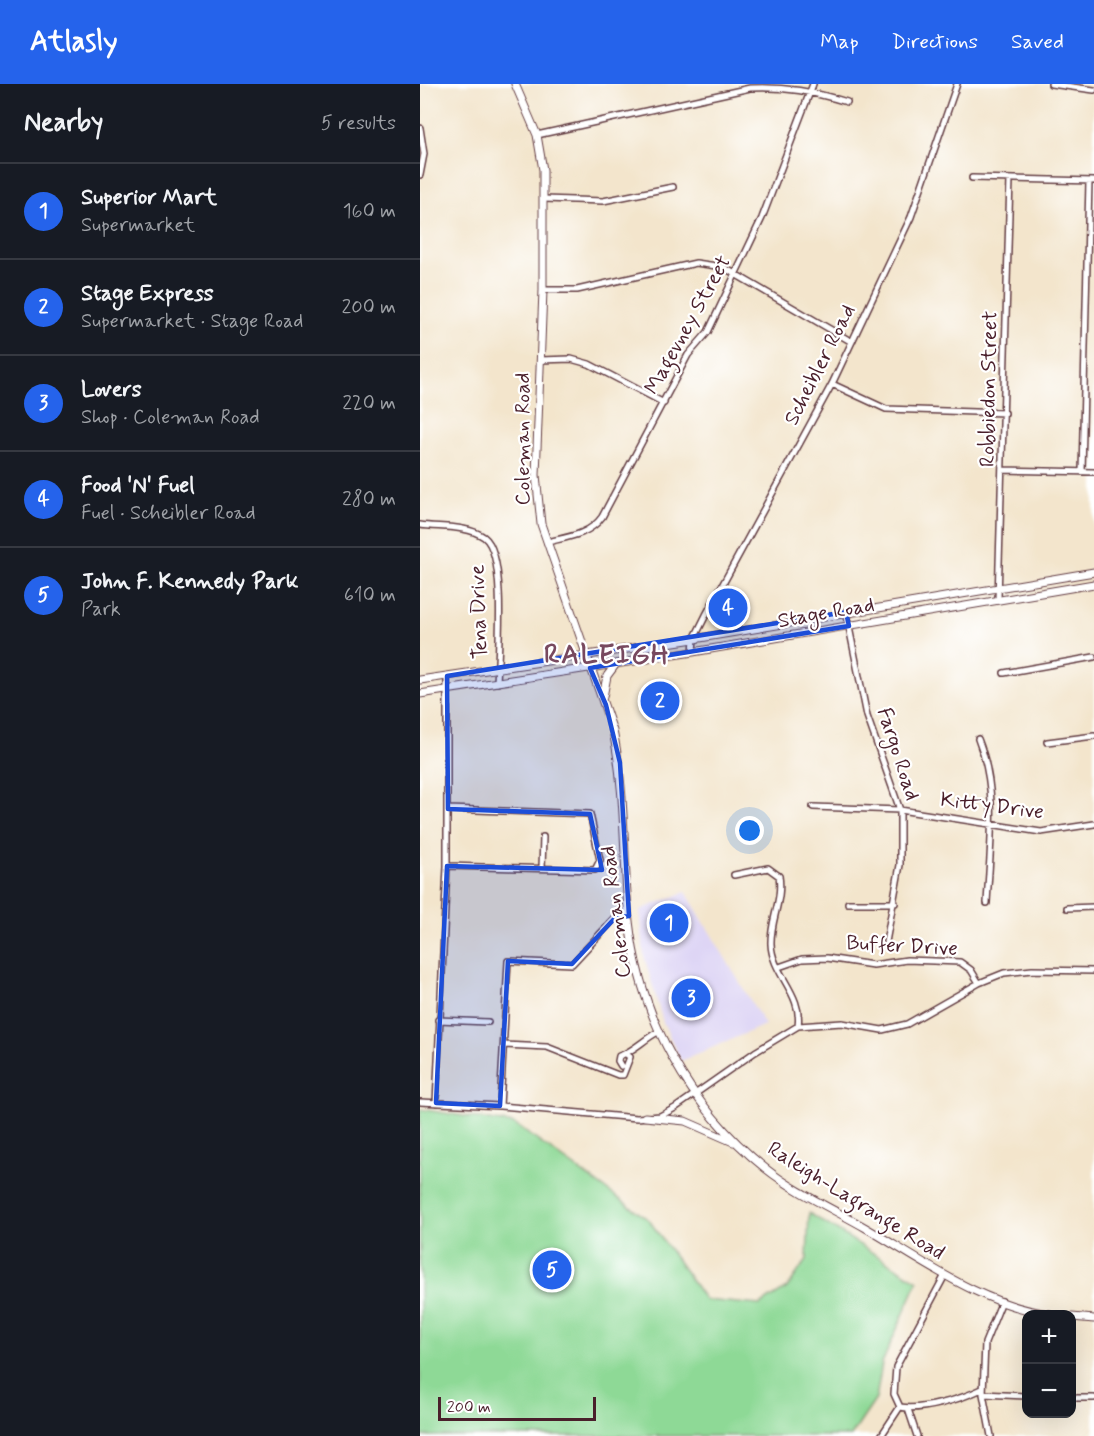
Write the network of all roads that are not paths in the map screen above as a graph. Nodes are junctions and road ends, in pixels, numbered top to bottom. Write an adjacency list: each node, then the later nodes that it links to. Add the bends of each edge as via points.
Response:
1 (515, 84): 10 (main road, Coleman Road)
2 (813, 84): 7 (street, Magevney Street)
3 (957, 84): 19 (street, Scheibler Road, via 911,217)
4 (1051, 84): 5 (street)
5 (1087, 87): 6 (street)
6 (1094, 90)
7 (810, 91): 8 (street); 10 (street, via 779,86 750,88); 17 (street, Magevney Street, via 762,218)
8 (847, 102)
9 (420, 128): 11 (street, via 424,154)
10 (537, 135): 16 (main road, Coleman Road)
11 (420, 175)
12 (972, 178): 13 (street)
13 (1010, 179): 14 (street); 23 (street, Robbiedon Street)
14 (1092, 181): 25 (street)
15 (673, 187): 16 (street, via 603,201)
16 (544, 199): 18 (main road, Coleman Road)
17 (735, 275): 18 (street, via 723,267 696,263 578,290); 19 (street); 22 (street, Magevney Street, via 708,332 688,355)
18 (543, 290): 20 (main road, Coleman Road)
19 (852, 342): 21 (street, Scheibler Road)
20 (540, 360): 22 (street, via 571,359 589,364); 28 (main road, Coleman Road, via 536,475 541,524)
21 (832, 384): 23 (street, via 886,409); 35 (street, Scheibler Road)
22 (664, 402): 28 (street, Magevney Street, via 594,527)
23 (1005, 413): 24 (street, Robbiedon Street)
24 (1003, 470): 25 (street); 31 (street, Robbiedon Street)
25 (1082, 472): 26 (street)
26 (1094, 472)
27 (420, 525): 41 (street, Tena Drive, via 469,530 485,537 493,549)
28 (547, 542): 37 (main road, Coleman Road)
29 (1094, 574): 31 (main road, Stage Road)
30 (1094, 584): 32 (main road, Stage Road)
31 (998, 586): 32 (street, Robbiedon Street); 33 (main road, Stage Road)
32 (998, 599): 34 (main road, Stage Road)
33 (846, 612): 34 (street, Fargo Road); 35 (main road, Stage Road)
34 (849, 626): 36 (main road, Stage Road); 54 (street, Fargo Road, via 867,716)
35 (694, 639): 36 (street, Scheibler Road); 37 (main road, Stage Road)
36 (693, 652): 39 (main road, Stage Road)
37 (585, 655): 40 (main road, Coleman Road); 41 (main road, Stage Road)
38 (1094, 657): 42 (street)
39 (616, 664): 40 (main road, Stage Road); 48 (main road, via 607,676)
40 (590, 668): 45 (main road, Stage Road); 48 (main road, Coleman Road)
41 (497, 669): 43 (main road, Stage Road); 45 (street, Tena Drive)
42 (1004, 673)
43 (447, 676): 44 (main road, Stage Road); 46 (street)
44 (420, 680)
45 (497, 683): 46 (main road, Stage Road)
46 (448, 690): 47 (main road, Stage Road); 53 (street)
47 (420, 694)
48 (603, 697): 66 (main road, Coleman Road, via 620,763)
49 (1094, 736): 51 (street)
50 (978, 739): 55 (street, via 989,772)
51 (1047, 742)
52 (813, 807): 54 (street, Kitty Drive)
53 (448, 809): 58 (street); 59 (street, via 590,814 600,860 595,870)
54 (900, 810): 55 (street, Kitty Drive); 62 (street, Fargo Road)
55 (991, 824): 56 (street, Kitty Drive, via 1041,832); 63 (street)
56 (1094, 824)
57 (543, 837): 59 (street)
58 (447, 866): 59 (street); 71 (street)
59 (542, 868)
60 (734, 875): 68 (street, via 768,868 779,876 781,890 771,945)
61 (848, 903): 62 (street)
62 (896, 903): 67 (street, Fargo Road)
63 (987, 903)
64 (1068, 908): 65 (street)
65 (1094, 908)
66 (629, 916): 74 (main road, Coleman Road, via 634,957); 75 (street, via 615,918 572,964 508,961)
67 (886, 942)
68 (779, 967): 70 (street, Buffer Drive, via 819,958 873,965 907,960 960,962 971,969); 73 (street, via 801,1011)
69 (1094, 971): 70 (street, via 1032,969 1004,973)
70 (979, 983): 73 (street, via 908,1024 882,1030 842,1023)
71 (438, 1020): 72 (street); 80 (street)
72 (488, 1022)
73 (798, 1026): 78 (street)
74 (658, 1032): 76 (street); 78 (main road, Coleman Road)
75 (504, 1045): 77 (street, via 547,1047); 81 (street)
76 (626, 1054): 77 (street, via 619,1056); 77 (street, via 630,1057 626,1068 623,1075)
77 (618, 1075)
78 (696, 1094): 82 (street, via 660,1116); 83 (main road, Raleigh-Lagrange Road)
79 (420, 1102): 80 (street)
80 (436, 1103): 81 (street)
81 (500, 1106): 82 (street)
82 (645, 1117): 83 (main road, via 686,1121)
83 (740, 1145): 84 (main road, Raleigh-Lagrange Road, via 766,1169)
84 (945, 1275): 85 (main road, Raleigh-Lagrange Road); 93 (street, via 896,1367 894,1394)
85 (1002, 1301): 86 (main road, Raleigh-Lagrange Road); 89 (street, via 985,1343)
86 (1035, 1310)
87 (1076, 1317): 88 (main road)
88 (1094, 1319)
89 (983, 1392): 90 (street); 94 (street, via 951,1402); 97 (street)
90 (1022, 1396)
91 (1076, 1398): 92 (street)
92 (1094, 1398)
93 (900, 1407): 94 (street); 95 (street)
94 (908, 1408): 96 (street)
95 (880, 1436)
96 (917, 1436)
97 (991, 1436)

